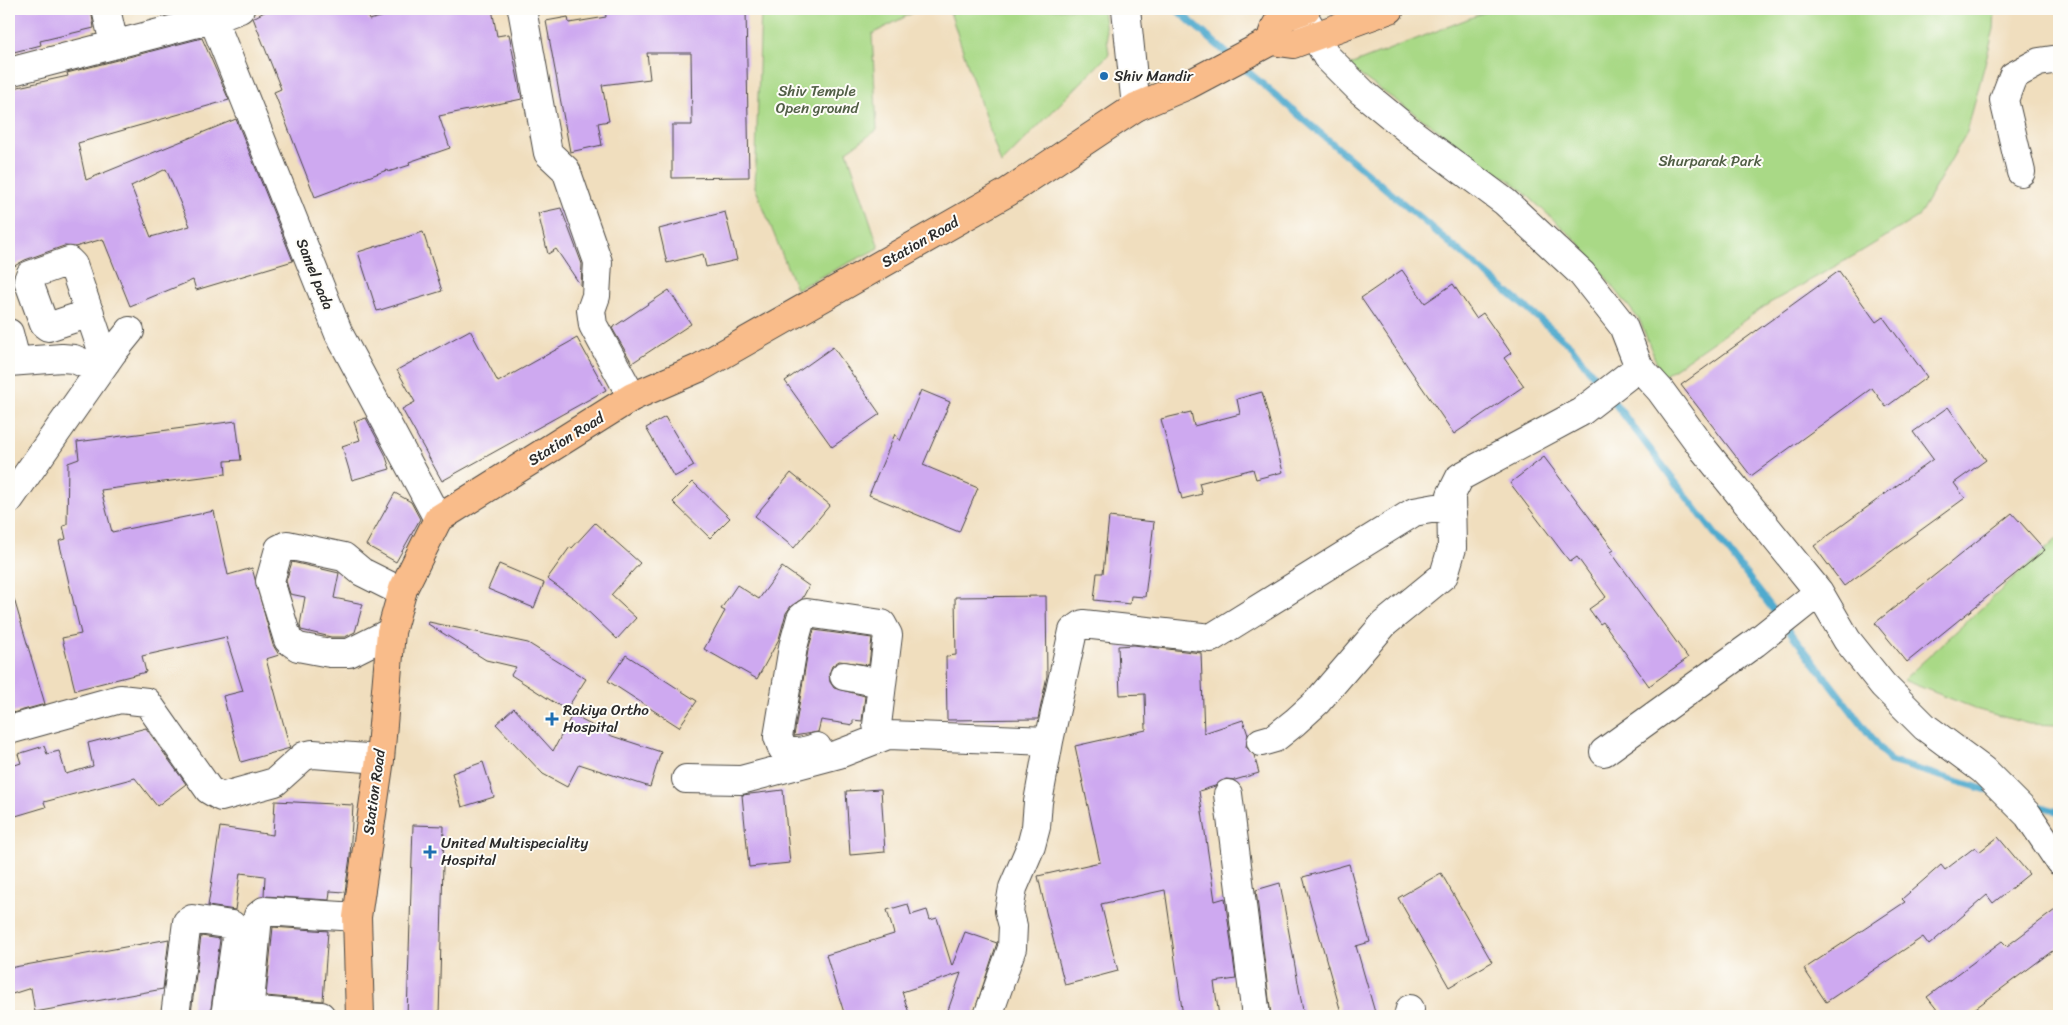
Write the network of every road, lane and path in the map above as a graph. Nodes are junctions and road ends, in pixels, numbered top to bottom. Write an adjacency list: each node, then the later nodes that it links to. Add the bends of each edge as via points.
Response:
1 (240, 9): 6 (street)
2 (522, 9): 21 (street, via 548,153 566,170 598,262 596,296 591,310 593,325)
3 (1126, 9): 13 (street)
4 (1390, 9): 8 (main road)
5 (1304, 10): 8 (street); 10 (main road, via 1281,19)
6 (213, 18): 7 (street); 24 (street, Samel pada, via 339,334)
7 (110, 28): 9 (street); 12 (street)
8 (1315, 37): 10 (main road, via 1292,44); 20 (street, via 1327,57 1362,92 1505,202 1582,274 1623,326)
9 (67, 42)
10 (1267, 43): 13 (main road, Station Road, via 1188,85)
11 (2059, 59): 14 (street, via 2039,62 2013,76 2004,100)
12 (9, 72)
13 (1136, 107): 21 (main road, Station Road, via 999,197 699,368)
14 (2021, 172)
15 (90, 313): 19 (street)
16 (130, 331): 19 (street)
17 (9, 333): 18 (street)
18 (12, 361): 19 (street, via 62,358)
19 (103, 366): 22 (street)
20 (1635, 370): 23 (street, via 1581,412 1460,477 1452,495); 26 (street, via 1660,390 1704,450)
21 (632, 397): 24 (main road, Station Road)
22 (9, 500)
23 (1452, 513): 32 (street, via 1436,508 1414,512 1211,638 1083,624 1073,631); 33 (street, via 1452,548 1444,575 1384,624 1295,722 1275,738)
24 (438, 519): 25 (main road, Station Road)
25 (402, 592): 27 (main road, Station Road); 27 (street, via 362,572 344,556 287,544 279,549 270,581 288,640 298,647 349,653)
26 (1819, 592): 34 (street); 38 (street, via 1847,640 1883,685 1925,727 1983,770 2022,809)
27 (391, 632): 35 (main road, Station Road)
28 (844, 676): 29 (street)
29 (882, 684): 31 (street); 31 (street, via 888,635 882,624 807,613 801,618 793,647 778,737 782,748 789,753)
30 (9, 730): 35 (street, via 120,699 147,702 209,790 221,797 275,782 304,756)
31 (883, 730): 32 (street); 36 (street, via 838,754 741,780)
32 (1049, 741): 44 (street, via 1036,827 1013,888 1009,911 1013,926 1012,948)
33 (1262, 742)
34 (1604, 752)
35 (380, 759): 39 (main road, Station Road)
36 (686, 779)
37 (1228, 794): 45 (street)
38 (2059, 861)
39 (357, 917): 42 (street, via 264,911 258,916 250,1003 258,1011); 43 (main road, Station Road)
40 (177, 1016): 41 (street, via 187,922 192,919 232,925 236,931)
41 (225, 1016)
42 (321, 1016)
43 (360, 1016)
44 (988, 1016)
45 (1256, 1016)

